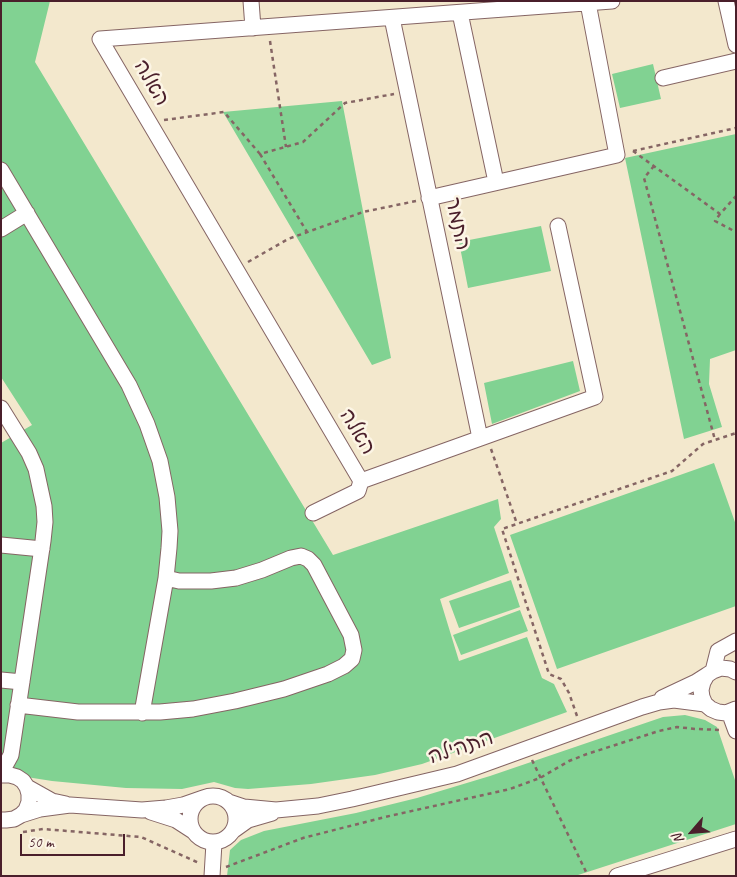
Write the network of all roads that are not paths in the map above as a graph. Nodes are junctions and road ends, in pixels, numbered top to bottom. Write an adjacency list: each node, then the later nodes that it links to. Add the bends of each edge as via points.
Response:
1 (251, 1): 7 (street)
2 (612, 1): 4 (street)
3 (726, 1): 8 (street)
4 (588, 3): 5 (street); 12 (street, via 617,155)
5 (460, 13): 6 (street); 12 (street)
6 (392, 18): 7 (street); 13 (street, התמר)
7 (261, 28): 20 (street, האלה, via 100,39)
8 (736, 45)
9 (736, 61): 10 (street)
10 (664, 78)
11 (1, 170): 14 (street)
12 (496, 182): 13 (street)
13 (429, 198): 19 (street, התמר)
14 (27, 213): 16 (street); 24 (street, via 118,365 147,424 160,461 167,497 170,531)
15 (558, 226): 19 (street, האלה, via 595,397)
16 (1, 229)
17 (1, 408): 18 (street)
18 (7, 431): 23 (street, via 29,453 36,469 44,506)
19 (483, 437): 20 (street, האלה)
20 (361, 481): 21 (street, via 358,491)
21 (313, 513)
22 (1, 545): 23 (street)
23 (42, 549): 29 (street)
24 (166, 578): 34 (street); 34 (street, via 211,581 236,578 301,556 314,565 351,635 354,650 352,659 344,666 284,689 193,709)
25 (736, 640): 27 (street, via 718,651)
26 (734, 670): 27 (street, via 721,668)
27 (710, 673): 30 (street, via 701,690); 32 (street, התהילה)
28 (1, 680): 29 (street)
29 (22, 682): 31 (street)
30 (705, 704): 32 (street, התהילה, via 674,700); 33 (street, התהילה, via 718,712)
31 (18, 705): 34 (street, via 78,712); 36 (street)
32 (642, 707): 42 (street, התהילה, via 457,774 352,800)
33 (732, 711): 35 (street)
34 (142, 712)
35 (736, 731)
36 (11, 751): 37 (street); 38 (street)
37 (1, 774): 38 (street)
38 (23, 783): 41 (street, via 52,801); 44 (street, via 29,794 26,810)
39 (203, 798): 40 (street, via 211,796); 43 (street, via 183,805); 46 (street, via 192,810 190,824)
40 (229, 802): 42 (street, התהילה, via 253,808); 45 (street, via 236,816)
41 (70, 805): 43 (street); 44 (street, via 40,809)
42 (288, 809): 45 (street, התהילה, via 248,820)
43 (142, 810): 46 (street, via 176,820)
44 (7, 820)
45 (234, 830): 48 (street, via 222,841)
46 (194, 831): 48 (street, via 206,841)
47 (736, 839): 49 (street)
48 (214, 842): 50 (street)
49 (662, 869): 51 (street)
50 (212, 872)
51 (617, 876)

